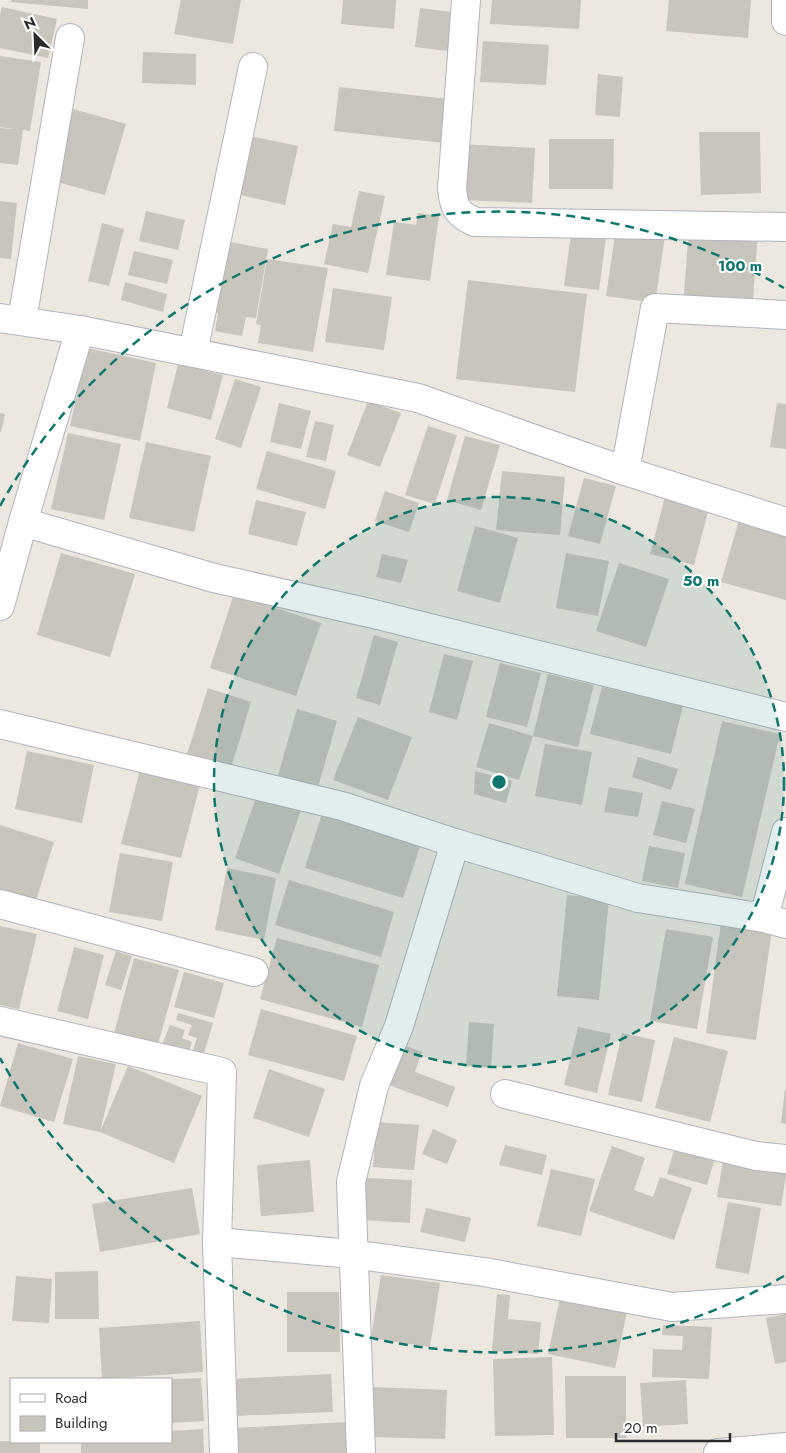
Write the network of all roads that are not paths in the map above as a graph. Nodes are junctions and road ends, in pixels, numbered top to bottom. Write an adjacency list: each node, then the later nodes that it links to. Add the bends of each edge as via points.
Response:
1 (466, 0): 4 (street, via 452,189 454,204 463,216 475,222)
2 (70, 38): 6 (street)
3 (253, 67): 8 (street)
4 (786, 227)
5 (786, 315): 9 (street, via 655,308)
6 (11, 319): 7 (street)
7 (80, 330): 8 (street); 10 (street)
8 (193, 352): 9 (street, via 418,398)
9 (625, 471): 11 (street)
10 (23, 522): 12 (street); 13 (street, via 214,578 374,614)
11 (786, 522)
12 (0, 606)
13 (786, 717)
14 (0, 724): 16 (street, via 342,806)
15 (786, 832): 18 (street)
16 (455, 843): 18 (street, via 638,898); 24 (street, via 399,1026 374,1086 351,1182)
17 (0, 904): 19 (street)
18 (775, 921)
19 (254, 972)
20 (0, 1021): 23 (street, via 222,1072)
21 (505, 1094): 22 (street, via 756,1156)
22 (786, 1159)
23 (217, 1242): 24 (street); 27 (street)
24 (352, 1254): 25 (street, via 484,1272 672,1307); 28 (street)
25 (786, 1298)
26 (785, 1449): 29 (street)
27 (224, 1453)
28 (361, 1453)
29 (718, 1453)

